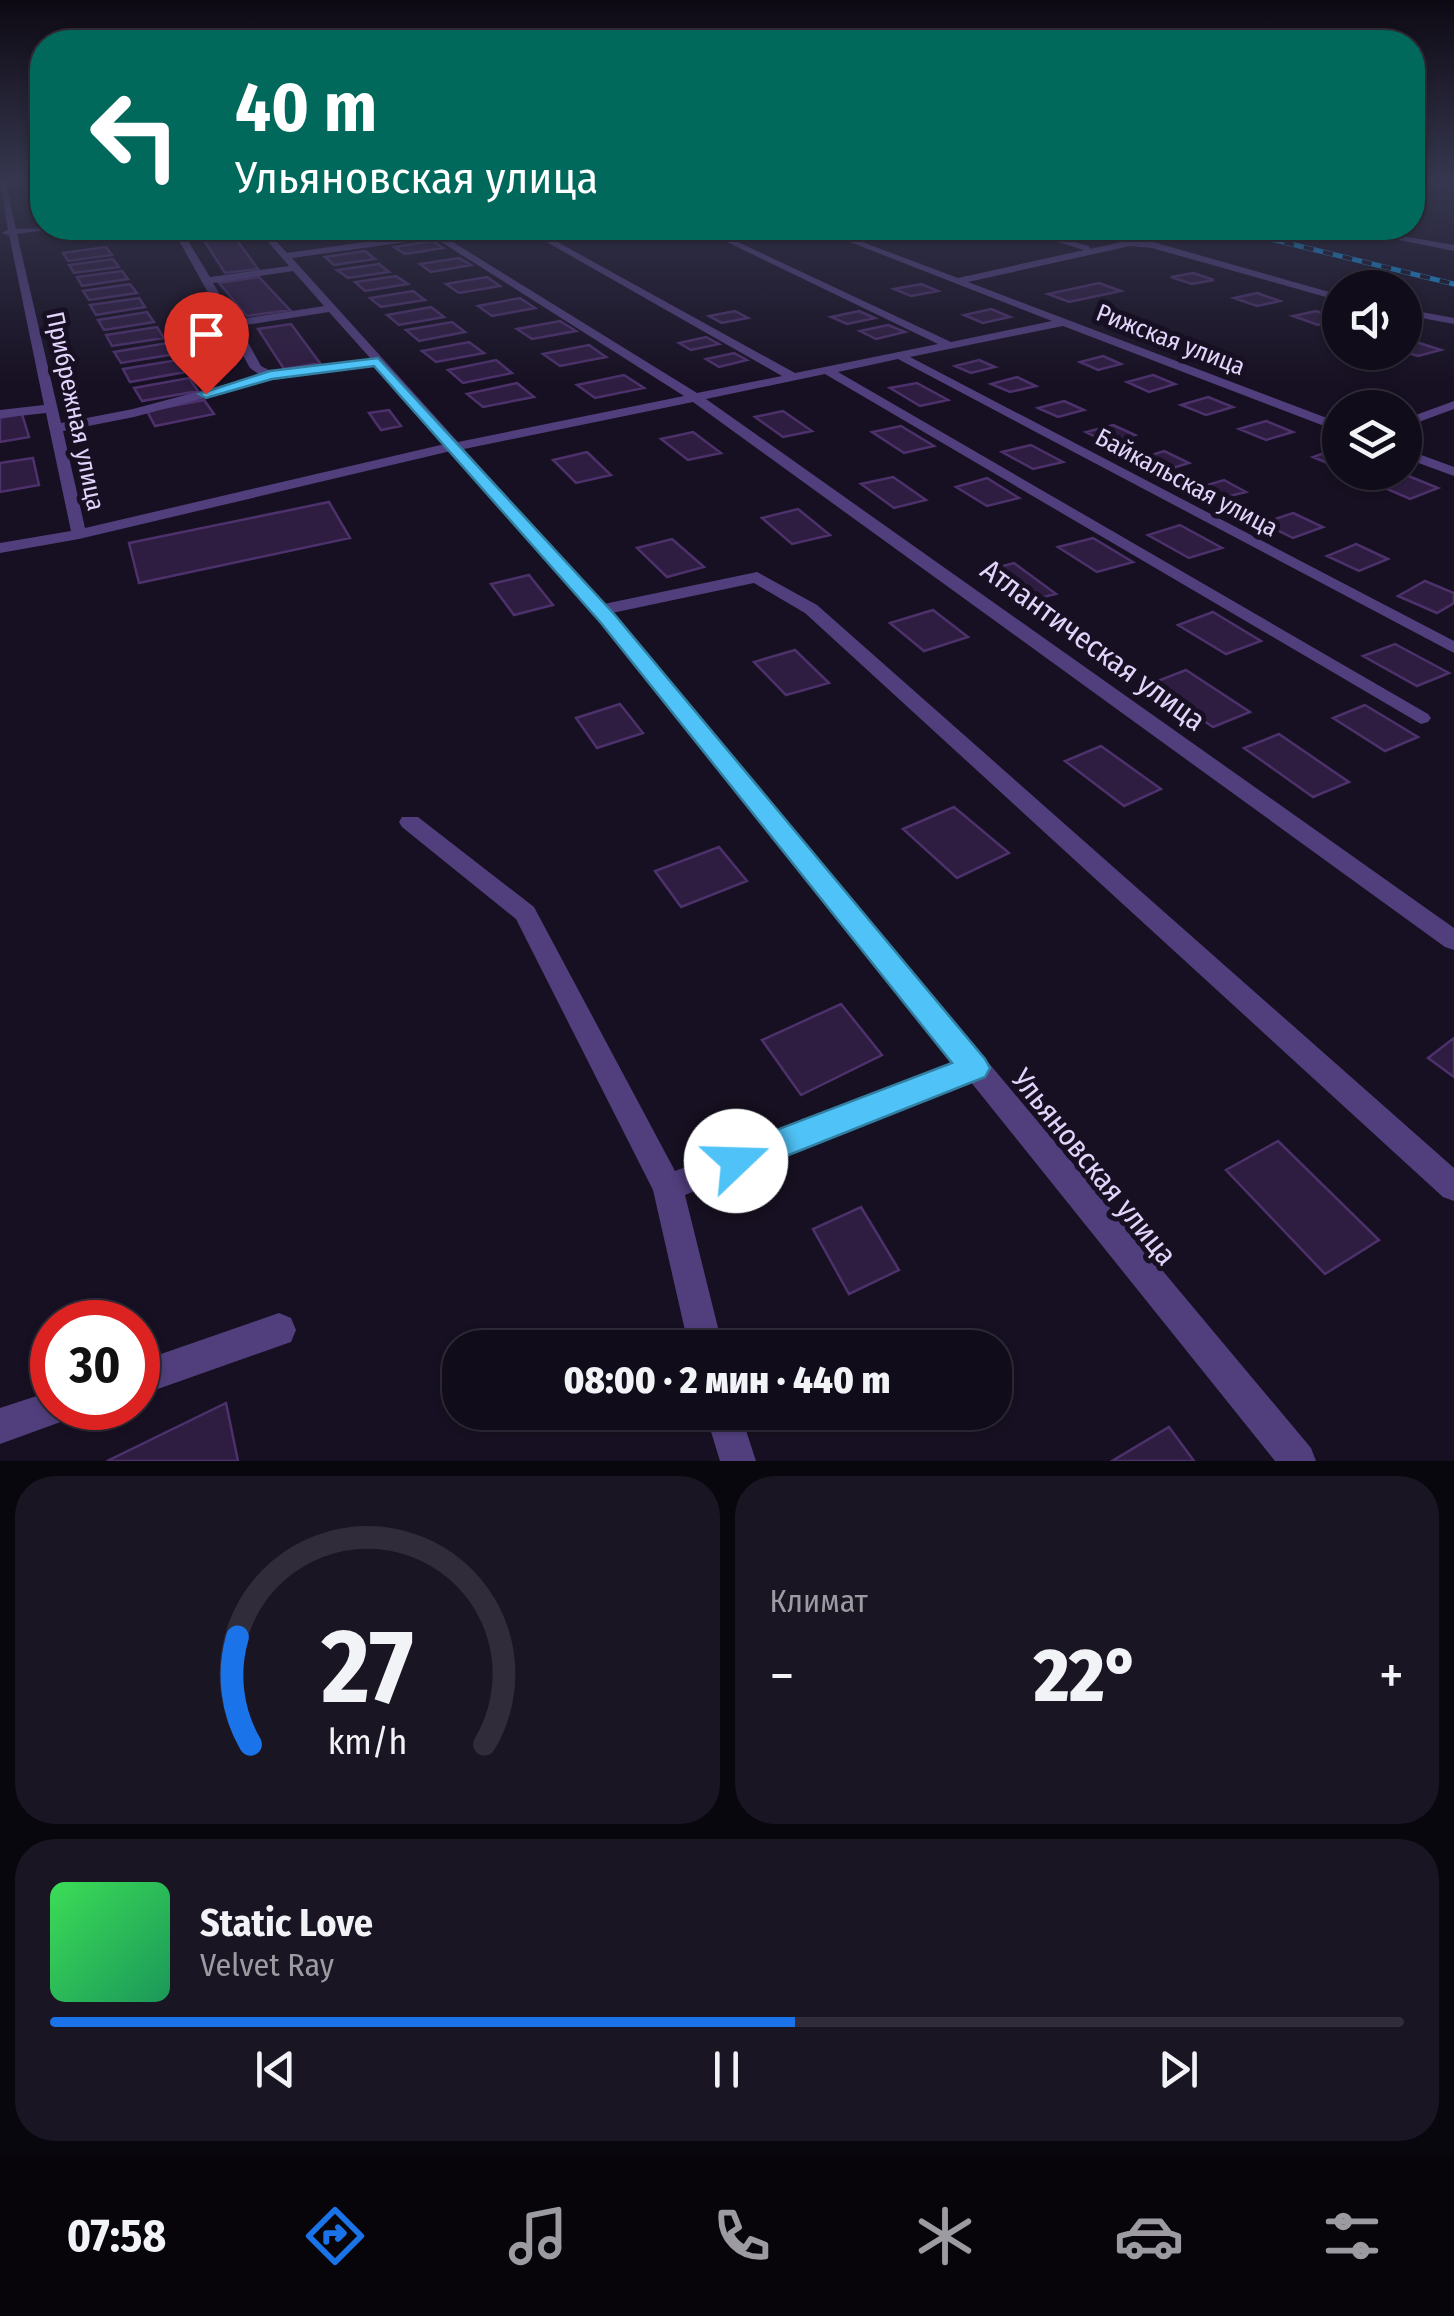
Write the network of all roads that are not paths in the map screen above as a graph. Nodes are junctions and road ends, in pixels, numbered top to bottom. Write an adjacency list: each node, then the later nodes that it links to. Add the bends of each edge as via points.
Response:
1 (11, 248): 30 (street, Прибрежная улица)
2 (187, 248): 14 (street)
3 (279, 248): 13 (street, Ульяновская улица)
4 (366, 248): 13 (street)
5 (457, 248): 28 (street, Атлантическая улица)
6 (562, 248): 27 (street)
7 (745, 248): 22 (street)
8 (871, 248): 15 (street, Рижская улица)
9 (1085, 248): 12 (street)
10 (1101, 248): 12 (street)
11 (1161, 248): 16 (street)
12 (1091, 250): 15 (street)
13 (292, 262): 14 (street); 17 (street, Ульяновская улица)
14 (205, 281): 21 (street)
15 (958, 281): 20 (street, Рижская улица)
16 (1322, 293)
17 (331, 308): 21 (street); 24 (street, Ульяновская улица)
18 (1422, 315): 19 (street)
19 (1454, 321)
20 (1064, 322): 22 (street); 33 (street, Рижская улица)
21 (232, 324): 26 (street, via 256,368)
22 (951, 346): 23 (street)
23 (900, 356): 25 (street); 41 (street, Байкальская улица)
24 (378, 362): 26 (street); 35 (street, Ульяновская улица)
25 (828, 371): 27 (street); 42 (street)
26 (270, 376): 34 (street)
27 (794, 378): 28 (street)
28 (696, 398): 35 (street); 44 (street, Атлантическая улица)
29 (1454, 406): 32 (street)
30 (52, 408): 31 (street); 34 (street, Прибрежная улица)
31 (0, 414)
32 (1422, 418)
33 (1322, 421)
34 (56, 428): 38 (street, Прибрежная улица)
35 (452, 447): 38 (street); 40 (street, Ульяновская улица)
36 (1422, 460): 37 (street)
37 (1454, 472)
38 (79, 534): 39 (street)
39 (0, 548)
40 (600, 610): 45 (street, Ульяновская улица); 46 (street, via 757,577 811,608)
41 (1454, 648)
42 (1422, 718)
43 (410, 822): 47 (street, via 525,913)
44 (1454, 941)
45 (974, 1068): 47 (street); 55 (street, Ульяновская улица)
46 (1454, 1187)
47 (668, 1188): 49 (street)
48 (280, 1330): 50 (street)
49 (702, 1330)
50 (160, 1371)
51 (30, 1416): 52 (street)
52 (0, 1426)
53 (728, 1430): 54 (street)
54 (738, 1461)
55 (1298, 1461)

